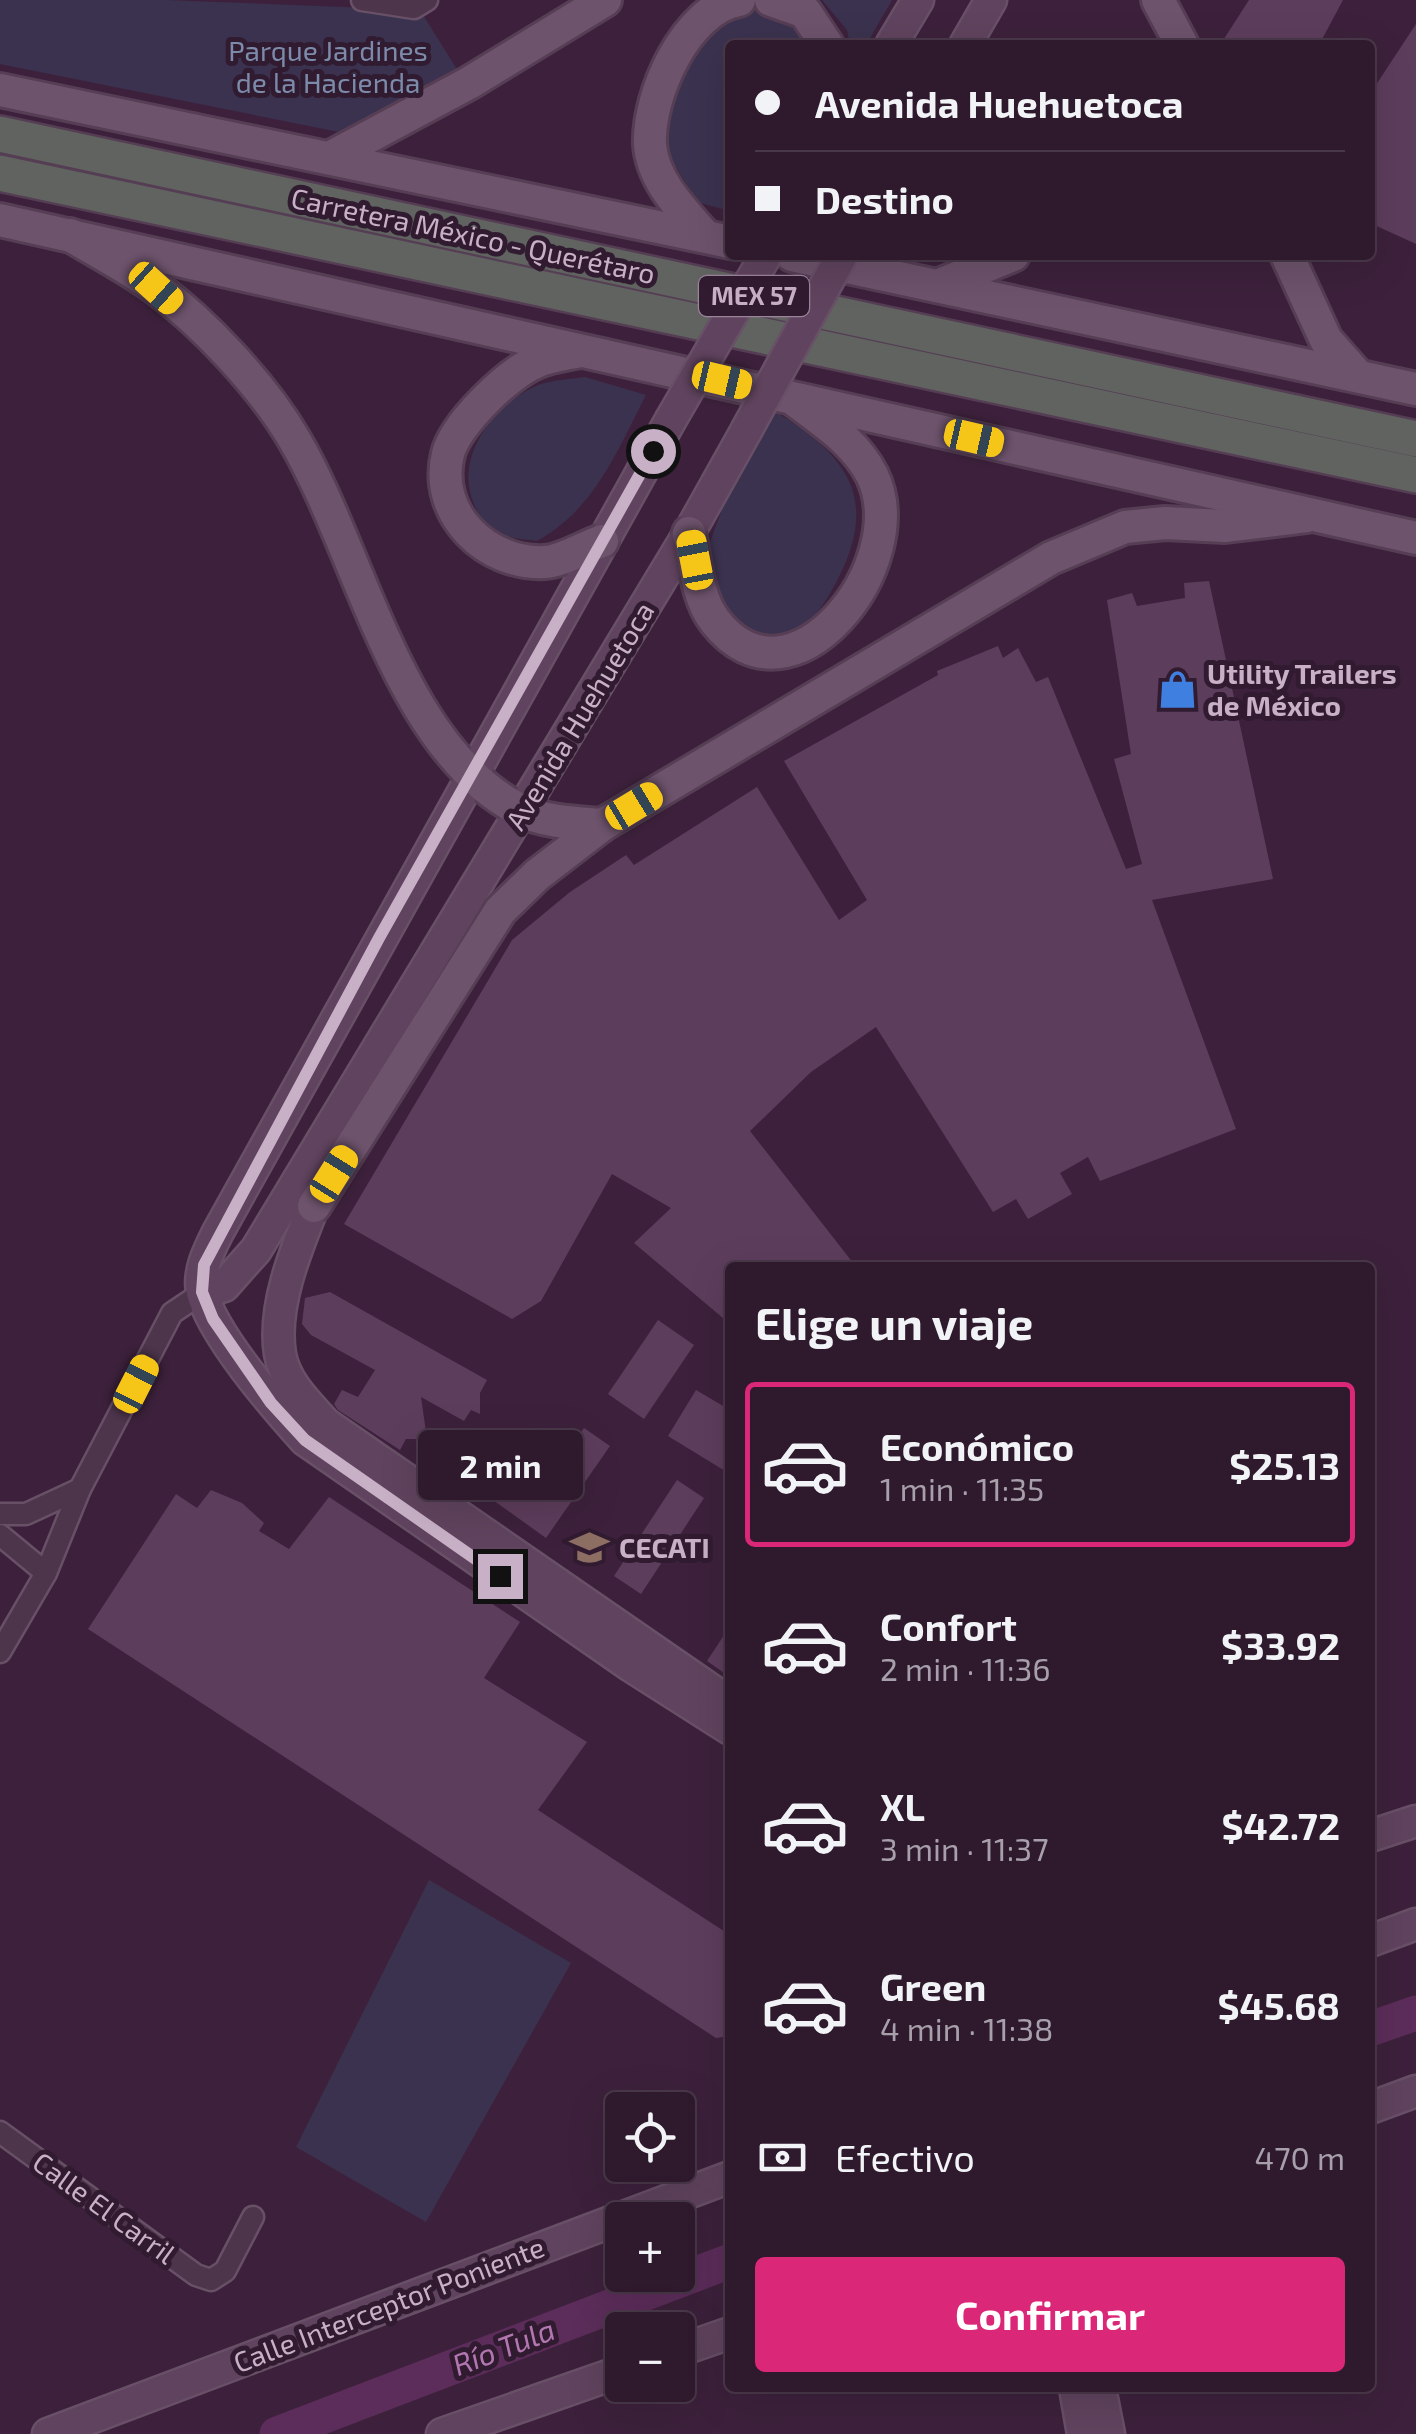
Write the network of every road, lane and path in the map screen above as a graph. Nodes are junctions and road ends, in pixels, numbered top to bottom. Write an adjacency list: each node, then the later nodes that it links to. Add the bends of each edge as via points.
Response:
1 (362, 0): 2 (street, via 414,8)
2 (427, 0)
3 (605, 0): 16 (main road, via 470,83)
4 (739, 0): 20 (main road, via 702,20 678,54 656,101 650,146 668,194)
5 (771, 0): 9 (main road, via 805,12)
6 (991, 0): 12 (main road)
7 (1158, 0): 13 (main road)
8 (915, 5): 10 (main road); 11 (main road, via 912,31)
9 (824, 40)
10 (894, 40)
11 (918, 40)
12 (967, 40)
13 (1179, 40)
14 (0, 90): 16 (main road)
15 (0, 134): 31 (highway, Carretera México - Querétaro / MEX 57)
16 (332, 156): 20 (main road)
17 (0, 173): 32 (highway, Carretera México - Querétaro / MEX 57)
18 (0, 220): 19 (main road)
19 (70, 236): 27 (main road); 37 (main road, via 156,288 226,352 293,438 432,731)
20 (717, 239)
21 (763, 260): 36 (main road, bridge)
22 (815, 260): 26 (main road)
23 (839, 260): 34 (main road, Avenida Huehuetoca, bridge)
24 (1001, 260): 26 (main road)
25 (1289, 260): 28 (main road, via 1326,340)
26 (937, 286): 28 (main road)
27 (587, 349): 30 (main road); 36 (main road, via 534,362 489,396 448,454 448,494 466,533 501,556 546,562)
28 (1358, 376): 29 (main road)
29 (1416, 390)
30 (789, 395): 33 (main road); 34 (main road, via 850,442 873,477 883,515 877,554 860,589 830,630 802,648 767,650 734,642 713,619 700,588)
31 (1416, 440)
32 (1416, 475)
33 (1307, 516): 35 (main road); 39 (main road, via 1225,526 1165,522 1097,537)
34 (690, 534): 38 (main road, Avenida Huehuetoca)
35 (1416, 538)
36 (602, 541): 37 (main road)
37 (471, 780): 38 (main road); 42 (main road, via 379,938)
38 (522, 812): 39 (main road); 40 (main road, Avenida Huehuetoca)
39 (602, 825): 41 (main road, via 500,911)
40 (365, 1066): 41 (main road); 42 (main road, via 256,1250 224,1286)
41 (314, 1206): 48 (main road, via 280,1313 280,1355 294,1388 326,1424)
42 (203, 1279): 43 (street, via 172,1313); 48 (main road, via 213,1319 305,1440)
43 (80, 1490): 44 (street, via 26,1514); 46 (street)
44 (0, 1514)
45 (0, 1534): 46 (street)
46 (46, 1573): 47 (street)
47 (0, 1652)
48 (639, 1658): 49 (main road); 50 (main road)
49 (725, 1701)
50 (725, 1724)
51 (1416, 1821): 52 (main road)
52 (1375, 1834)
53 (1416, 1924): 54 (main road)
54 (1375, 1938)
55 (1416, 2091): 56 (main road)
56 (1375, 2106)
57 (0, 2132): 59 (street, Calle El Carril, via 196,2275 211,2280 225,2271)
58 (725, 2179): 65 (main road, Calle Interceptor Poniente)
59 (253, 2217)
60 (725, 2335): 61 (main road)
61 (695, 2345)
62 (605, 2377): 66 (main road)
63 (1075, 2392): 67 (main road)
64 (1101, 2392): 68 (main road)
65 (48, 2434)
66 (442, 2434)
67 (1084, 2434)
68 (1110, 2434)

